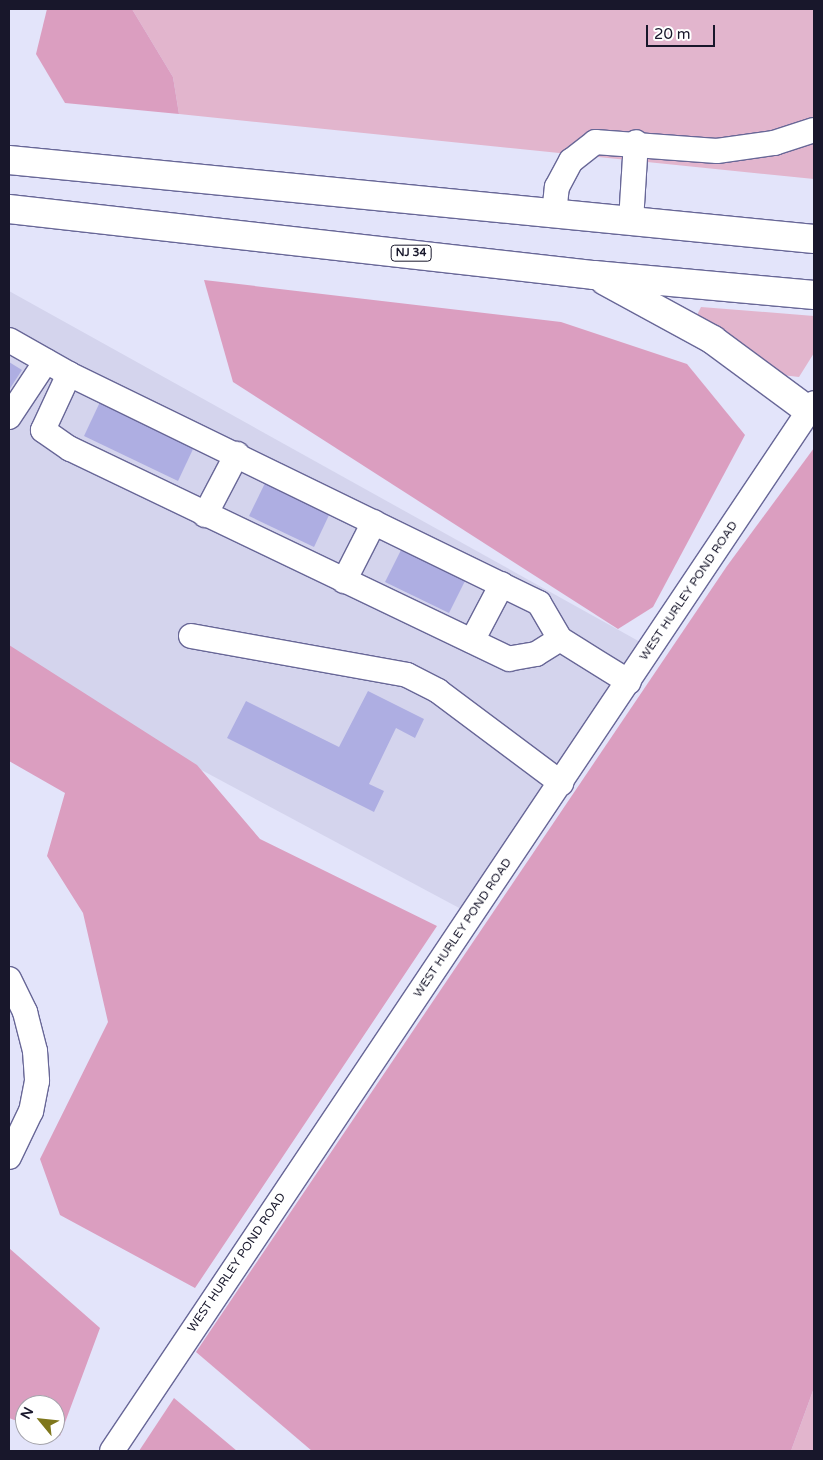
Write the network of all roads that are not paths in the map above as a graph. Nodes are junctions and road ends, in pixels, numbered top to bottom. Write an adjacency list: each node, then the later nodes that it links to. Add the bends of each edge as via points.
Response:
1 (814, 130): 2 (street, via 774,143 717,151)
2 (636, 142): 5 (street, via 595,142 571,161 557,187); 6 (street)
3 (9, 160): 5 (highway)
4 (9, 209): 8 (highway, NJ 34)
5 (554, 214): 6 (highway)
6 (631, 221): 7 (highway)
7 (814, 239)
8 (594, 275): 9 (highway, NJ 34); 13 (highway, via 713,340)
9 (814, 295)
10 (9, 340): 11 (street)
11 (46, 360): 12 (street); 14 (street)
12 (69, 374): 15 (street); 16 (street, via 43,430 70,449)
13 (812, 407): 23 (street, WEST HURLEY POND ROAD)
14 (9, 417)
15 (237, 454): 16 (street); 17 (street)
16 (205, 515): 18 (street)
17 (374, 522): 18 (street); 19 (street)
18 (344, 581): 22 (street)
19 (502, 584): 21 (street, via 539,604); 22 (street)
20 (191, 636): 24 (street, via 407,675 438,692)
21 (560, 639): 22 (street, via 536,654 509,659); 23 (street)
22 (472, 641)
23 (629, 682): 24 (street, WEST HURLEY POND ROAD)
24 (561, 783): 27 (street, WEST HURLEY POND ROAD)
25 (9, 979): 26 (street, via 25,1012 35,1051 37,1081 32,1112)
26 (9, 1157)
27 (112, 1451)

